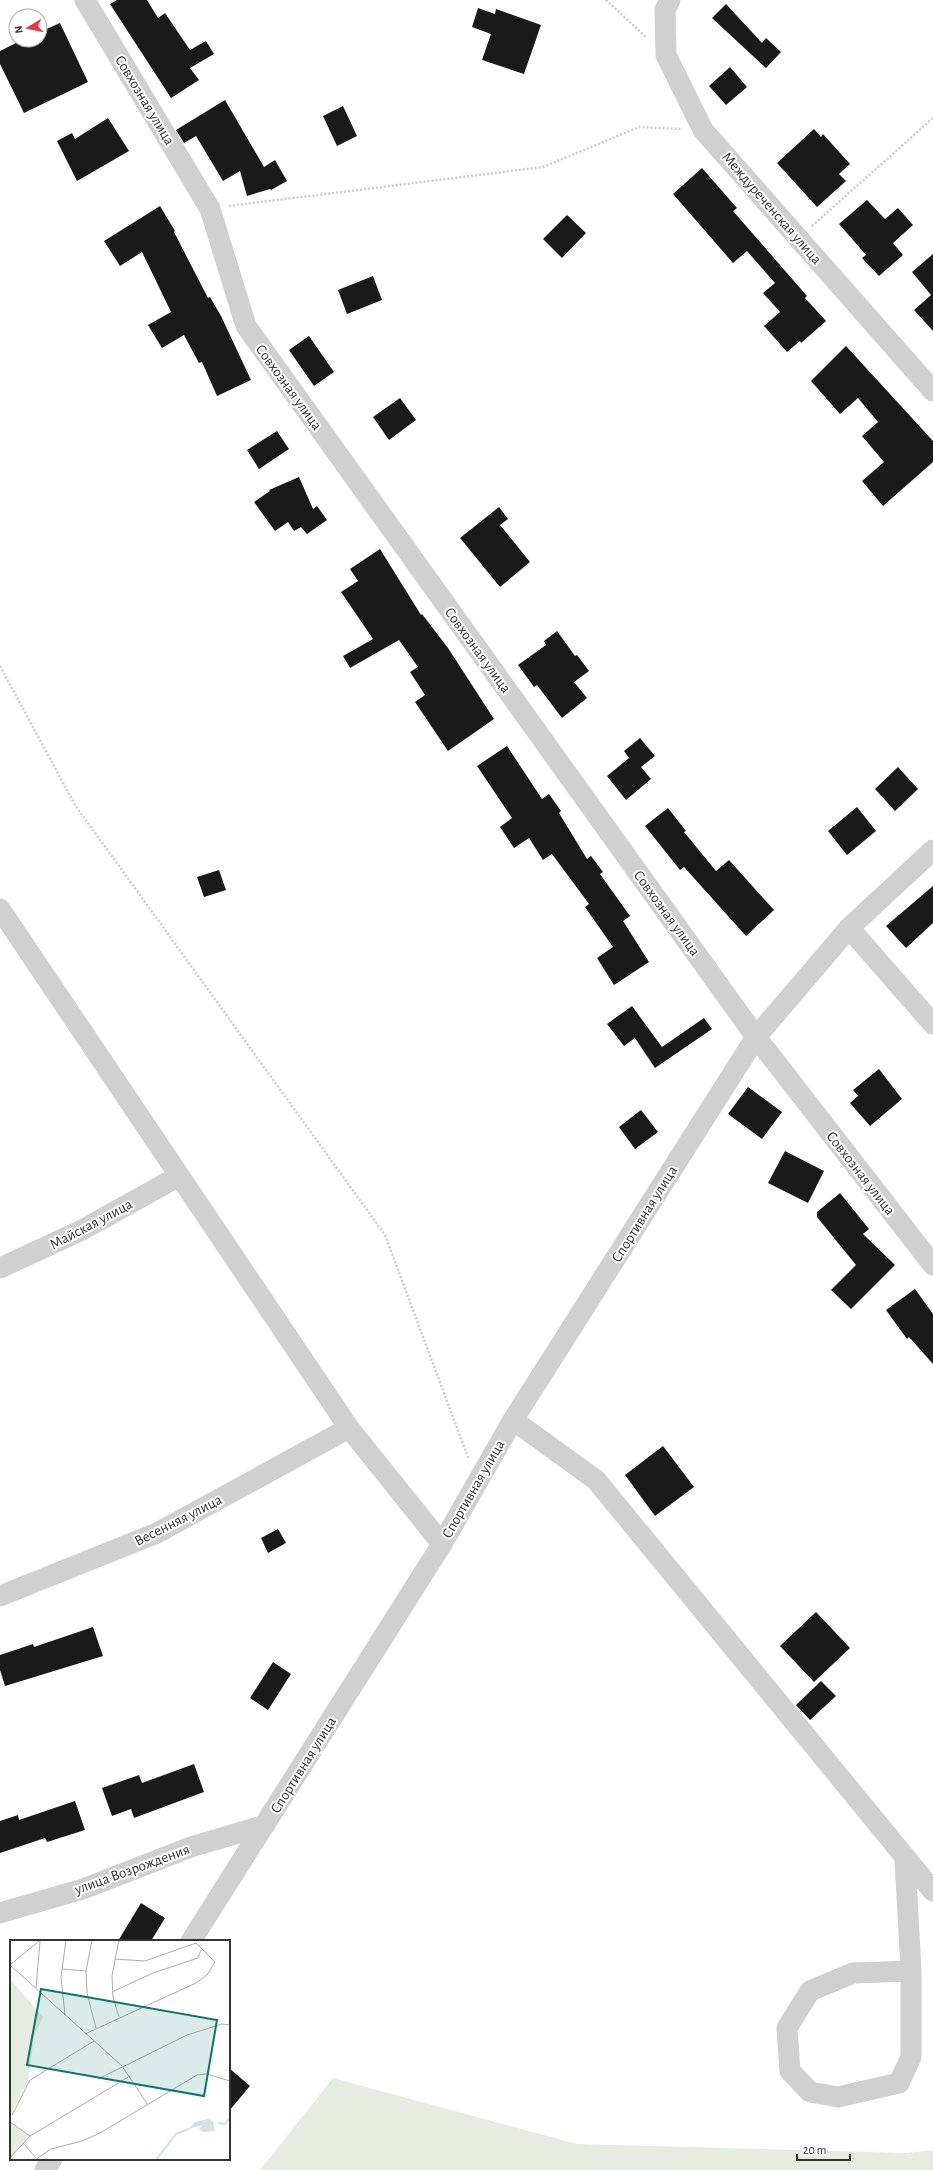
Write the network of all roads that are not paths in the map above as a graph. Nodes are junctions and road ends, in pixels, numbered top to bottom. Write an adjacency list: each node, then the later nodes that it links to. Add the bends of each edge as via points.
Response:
1 (85, 0): 8 (street, Совхозная улица, via 210,209 246,326)
2 (670, 0): 3 (street, Междуреченская улица, via 665,10 666,55 702,130)
3 (933, 391)
4 (933, 850): 6 (street, Спортивная улица)
5 (0, 909): 9 (street)
6 (849, 928): 7 (street); 8 (street, Спортивная улица)
7 (933, 1024)
8 (756, 1038): 10 (street, Совхозная улица); 12 (street, Спортивная улица)
9 (179, 1176): 11 (street, Майская улица, via 82,1230); 13 (street)
10 (933, 1265)
11 (0, 1268)
12 (513, 1420): 14 (street, Спортивная улица); 17 (street, via 596,1480)
13 (349, 1428): 14 (street); 15 (street, Весенняя улица, via 157,1533)
14 (442, 1544): 16 (street, Спортивная улица)
15 (0, 1596)
16 (265, 1825): 19 (street, улица Возрождения, via 191,1847 82,1889); 20 (street, Спортивная улица)
17 (905, 1859): 18 (street); 21 (street)
18 (933, 1891)
19 (0, 1913)
20 (191, 1940)
21 (911, 1971): 21 (street, via 853,1973 810,1991 787,2028 790,2072 810,2092 838,2097 899,2083 911,2057)
22 (51, 2160): 23 (street)
23 (44, 2170)

